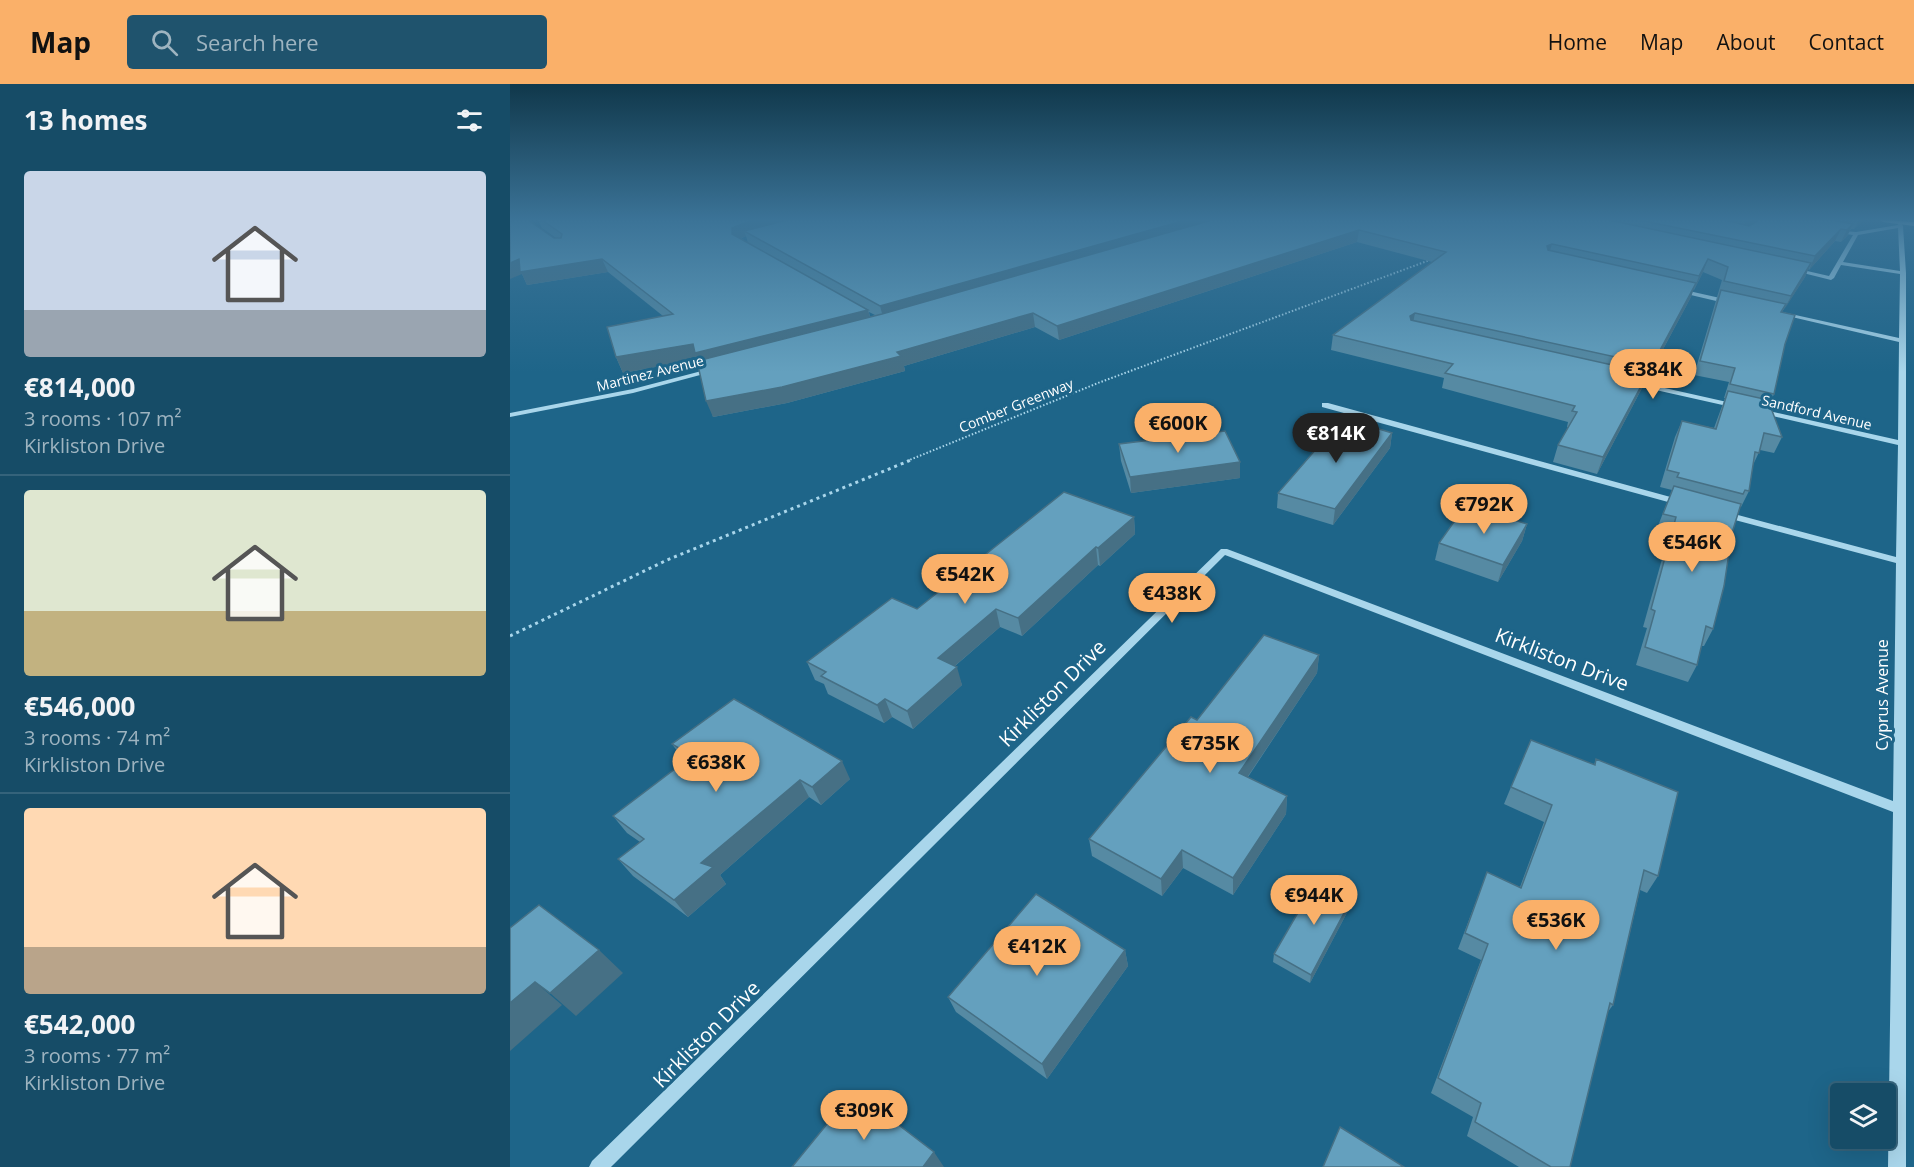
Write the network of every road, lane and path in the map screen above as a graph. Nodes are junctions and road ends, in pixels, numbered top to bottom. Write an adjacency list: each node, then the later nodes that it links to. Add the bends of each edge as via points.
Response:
1 (1399, 271): 18 (path, Comber Greenway, via 1076,392 667,560)
2 (1797, 271): 3 (street, via 1831,278)
3 (1835, 271)
4 (1887, 271): 5 (street)
5 (1903, 273): 9 (street, Cyprus Avenue)
6 (1673, 289): 7 (street)
7 (1741, 304)
8 (1775, 312): 9 (street)
9 (1901, 340): 14 (street, Cyprus Avenue)
10 (724, 367): 13 (street, Martinez Avenue, via 633,391)
11 (1621, 380): 14 (street, Sandford Avenue)
12 (1325, 405): 15 (street)
13 (510, 415)
14 (1900, 443): 17 (street, Cyprus Avenue)
15 (1692, 505)
16 (1715, 512): 17 (street)
17 (1900, 561): 19 (street, Cyprus Avenue)
18 (510, 636)
19 (1898, 808): 20 (street, Kirkliston Drive, via 1224,551); 21 (street, Cyprus Avenue)
20 (598, 1167)
21 (1897, 1167)

